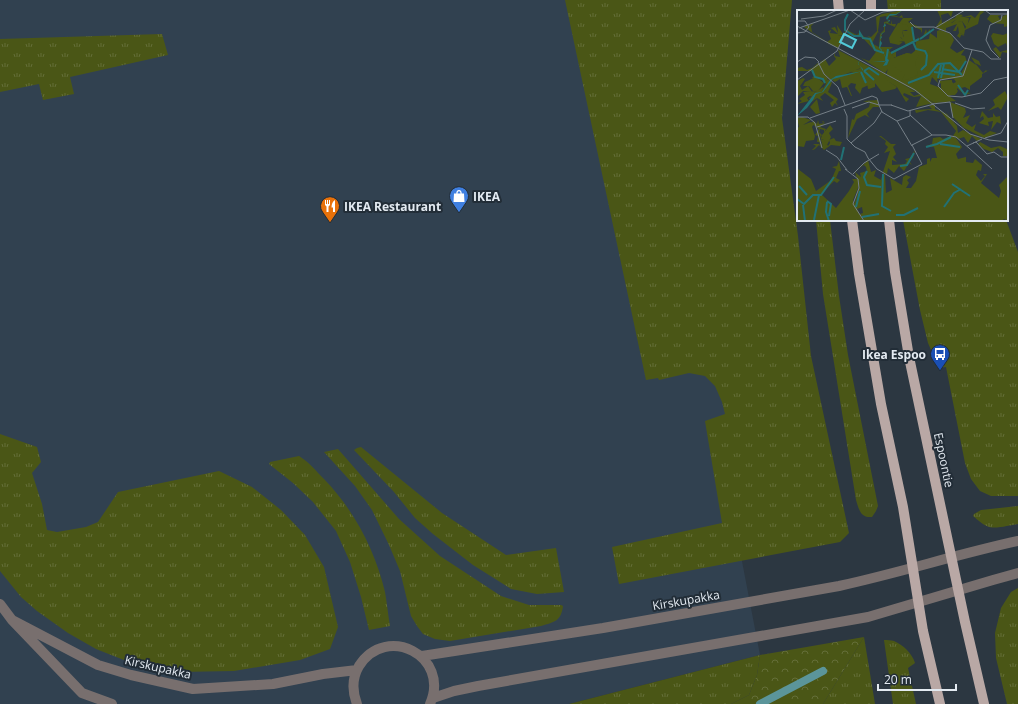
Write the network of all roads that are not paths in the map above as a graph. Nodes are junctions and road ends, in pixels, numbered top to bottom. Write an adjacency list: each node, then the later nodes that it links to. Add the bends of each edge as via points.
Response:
1 (838, 0): 2 (main road)
2 (839, 10)
3 (852, 221): 7 (main road, via 858,274)
4 (889, 221): 6 (main road, Espoontie, via 909,357)
5 (1018, 541): 6 (street, Kirskupakka)
6 (952, 558): 7 (street, Kirskupakka); 9 (main road, Espoontie)
7 (913, 568): 10 (main road); 13 (street, Kirskupakka, via 839,586 603,628)
8 (1018, 573): 9 (street)
9 (958, 590): 10 (street); 19 (main road, Espoontie)
10 (918, 602): 15 (street, via 868,617 478,686 454,691); 18 (main road)
11 (0, 604): 12 (street, Kirskupakka)
12 (12, 620): 14 (street, Kirskupakka, via 98,665 131,676 192,689 273,684); 16 (street, Kirskupakka, via 82,693)
13 (422, 656): 14 (street, via 410,649 385,647 373,651 363,659); 15 (street, via 431,668 433,676 434,690)
14 (357, 670): 17 (street, via 353,688)
15 (431, 701)
16 (112, 704)
17 (358, 704)
18 (940, 704)
19 (984, 704)

